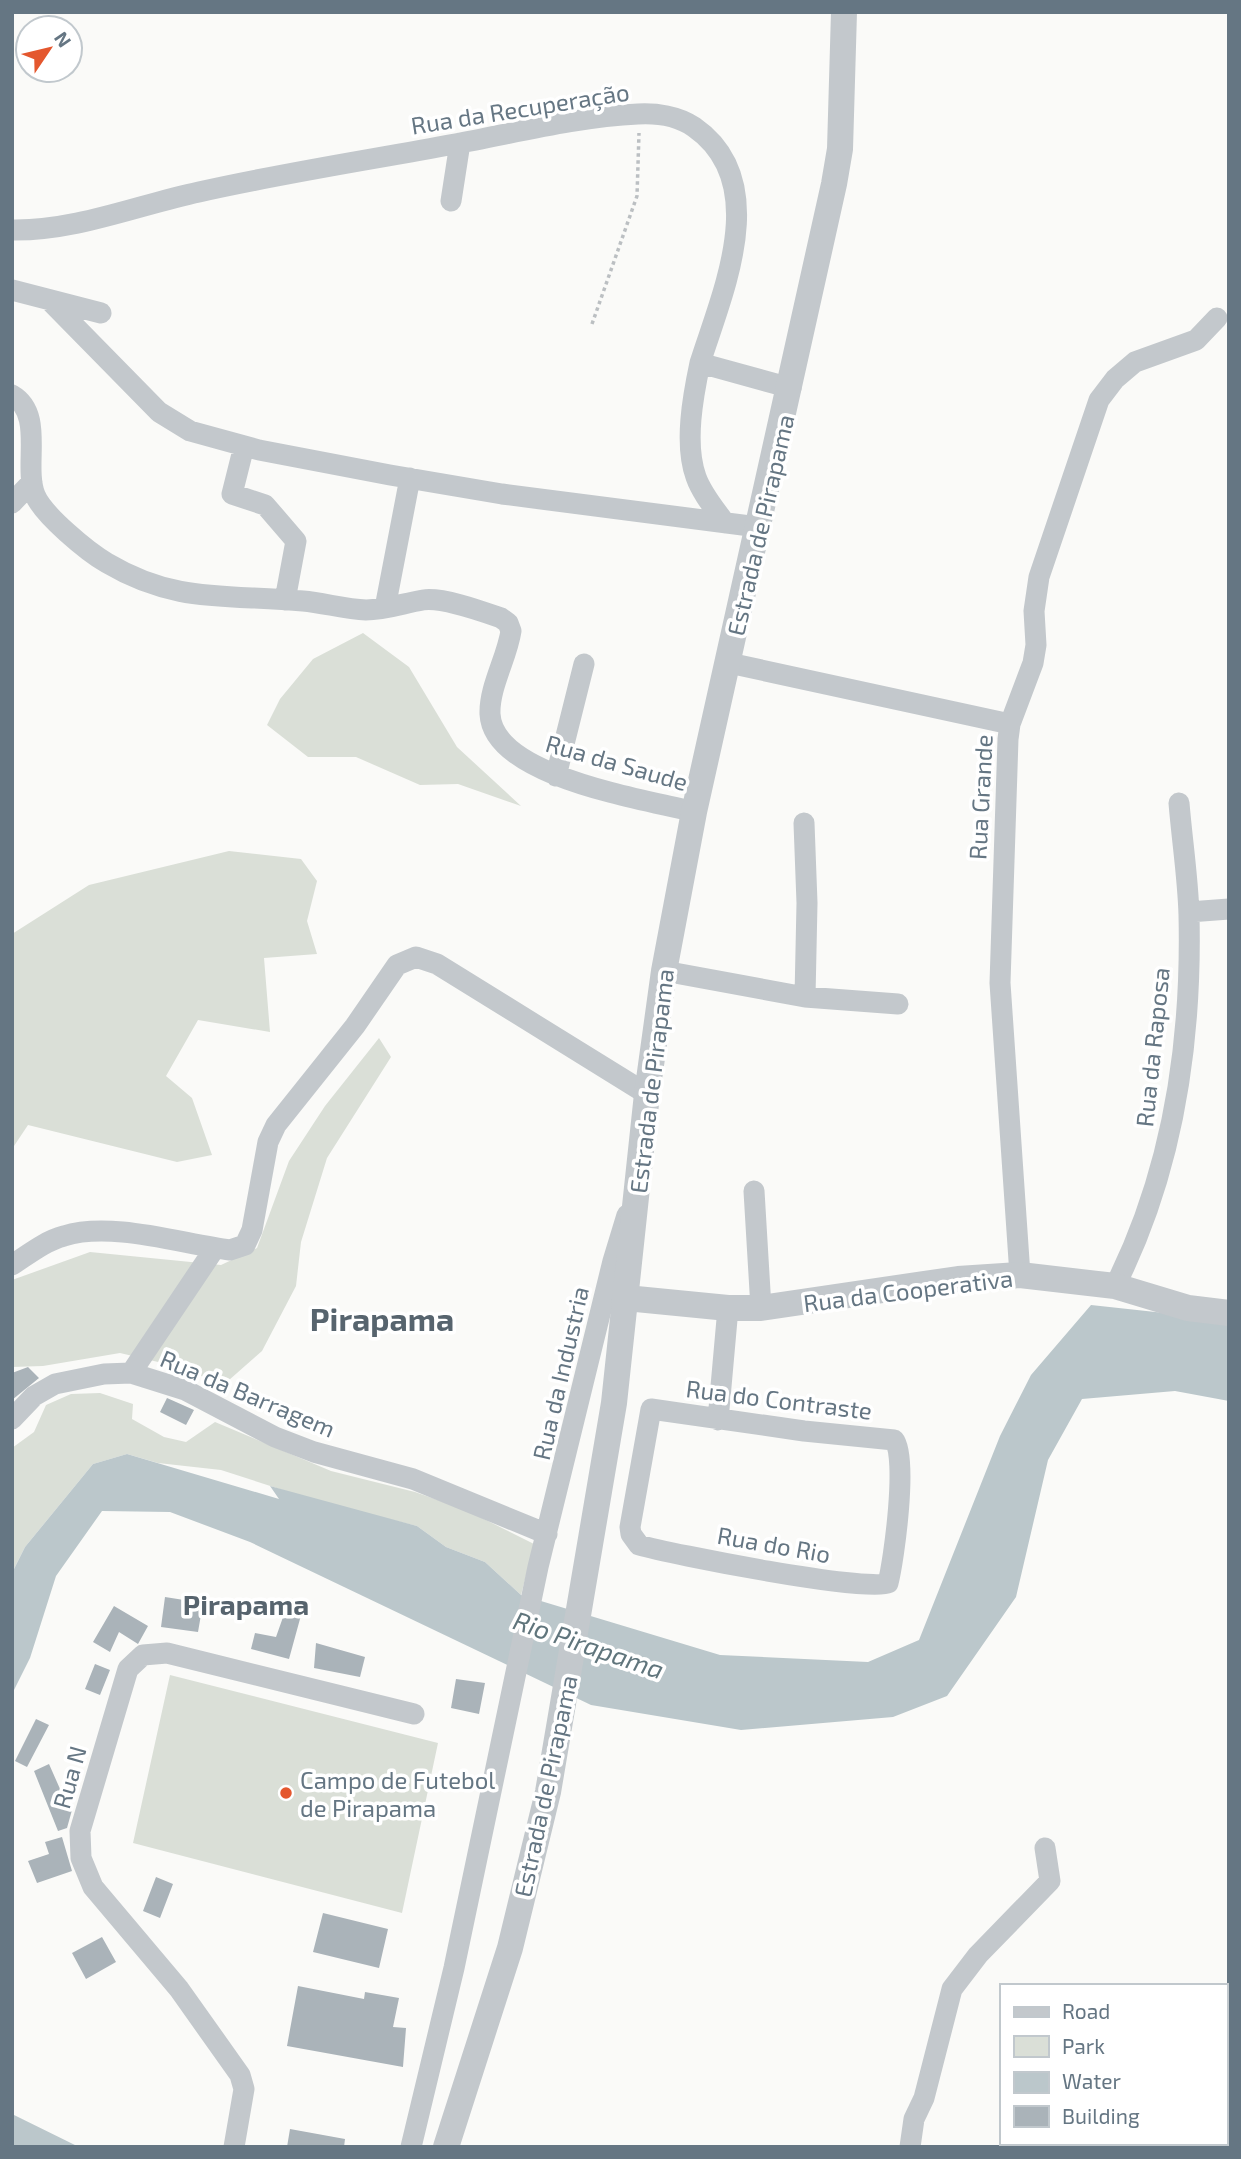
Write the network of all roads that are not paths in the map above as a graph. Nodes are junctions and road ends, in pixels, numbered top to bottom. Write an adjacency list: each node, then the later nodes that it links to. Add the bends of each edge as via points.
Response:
1 (844, 12): 10 (street, Estrada de Pirapama, via 838,161)
2 (460, 143): 3 (street); 4 (street, Rua da Recuperação, via 199,192 60,226); 9 (street, Rua da Recuperação, via 639,113 678,119 694,127 716,151 731,180 736,215 734,254)
3 (451, 201)
4 (12, 230)
5 (12, 290): 6 (street)
6 (50, 301): 7 (street); 12 (street, via 168,419 190,431)
7 (101, 313)
8 (1217, 318): 22 (street, Rua Grande, via 1196,340 1135,362 1099,400 1038,577 1033,663)
9 (700, 363): 10 (street); 16 (street, Rua da Recuperação, via 694,398 693,464 703,491)
10 (791, 388): 17 (street, Estrada de Pirapama)
11 (12, 395): 14 (street, via 20,400 29,425)
12 (244, 446): 13 (street); 18 (street, via 233,494 265,505 296,541)
13 (410, 478): 16 (street); 19 (street)
14 (32, 482): 15 (street); 18 (street, via 38,501 73,537 107,564 149,584 177,593)
15 (12, 503)
16 (725, 523): 17 (street)
17 (758, 527): 20 (street, Estrada de Pirapama)
18 (285, 600): 19 (street)
19 (385, 608): 23 (street, Rua da Saude, via 427,599 489,613 508,623 509,641 490,712 495,733 516,756)
20 (729, 663): 22 (street); 25 (street, Estrada de Pirapama)
21 (584, 664): 23 (street)
22 (1010, 724): 36 (street, Rua Grande, via 999,967)
23 (556, 776): 25 (street, Rua da Saude)
24 (1179, 803): 28 (street, Rua da Raposa)
25 (694, 812): 29 (street, Estrada de Pirapama)
26 (804, 823): 30 (street)
27 (1229, 909): 28 (street)
28 (1189, 912): 37 (street, Rua da Raposa, via 1185,1020 1173,1124 1152,1201)
29 (664, 971): 30 (street); 32 (street, Estrada de Pirapama)
30 (805, 997): 31 (street)
31 (898, 1004)
32 (647, 1094): 34 (street, via 437,964 416,957 404,960 276,1125 264,1158 248,1240 236,1250); 38 (street, Estrada de Pirapama, via 637,1191)
33 (754, 1191): 40 (street)
34 (215, 1248): 35 (street, via 121,1233 78,1233 52,1240); 42 (street)
35 (12, 1265)
36 (1020, 1275): 37 (street, Rua da Cooperativa); 40 (street, Rua da Cooperativa, via 958,1279)
37 (1115, 1286): 41 (street, Rua da Cooperativa, via 1188,1308)
38 (616, 1296): 39 (street, Rua da Cooperativa); 45 (street, Rua da Industria); 52 (street, Estrada de Pirapama, via 614,1404 540,1830 510,1948)
39 (728, 1308): 40 (street, Rua da Cooperativa); 44 (street)
40 (761, 1308)
41 (1229, 1313)
42 (131, 1373): 43 (street, Rua da Barragem, via 55,1384 34,1396); 45 (street, Rua da Barragem, via 185,1390 275,1437 413,1479)
43 (12, 1419)
44 (718, 1420): 46 (street, Rua do Contraste, via 651,1409 631,1534 639,1545); 47 (street, Rua do Contraste, via 883,1437 898,1445 894,1543 888,1583)
45 (547, 1535): 51 (street, Rua da Industria)
46 (658, 1549): 47 (street, Rua do Rio)
47 (881, 1586)
48 (414, 1714): 50 (street, Rua N, via 161,1652 143,1655 128,1669 80,1831 81,1858 93,1886 187,1999 240,2075 244,2089)
49 (1045, 1848): 53 (street, via 1050,1881 978,1955 952,1989)
50 (234, 2147)
51 (411, 2147)
52 (446, 2147)
53 (909, 2147)

